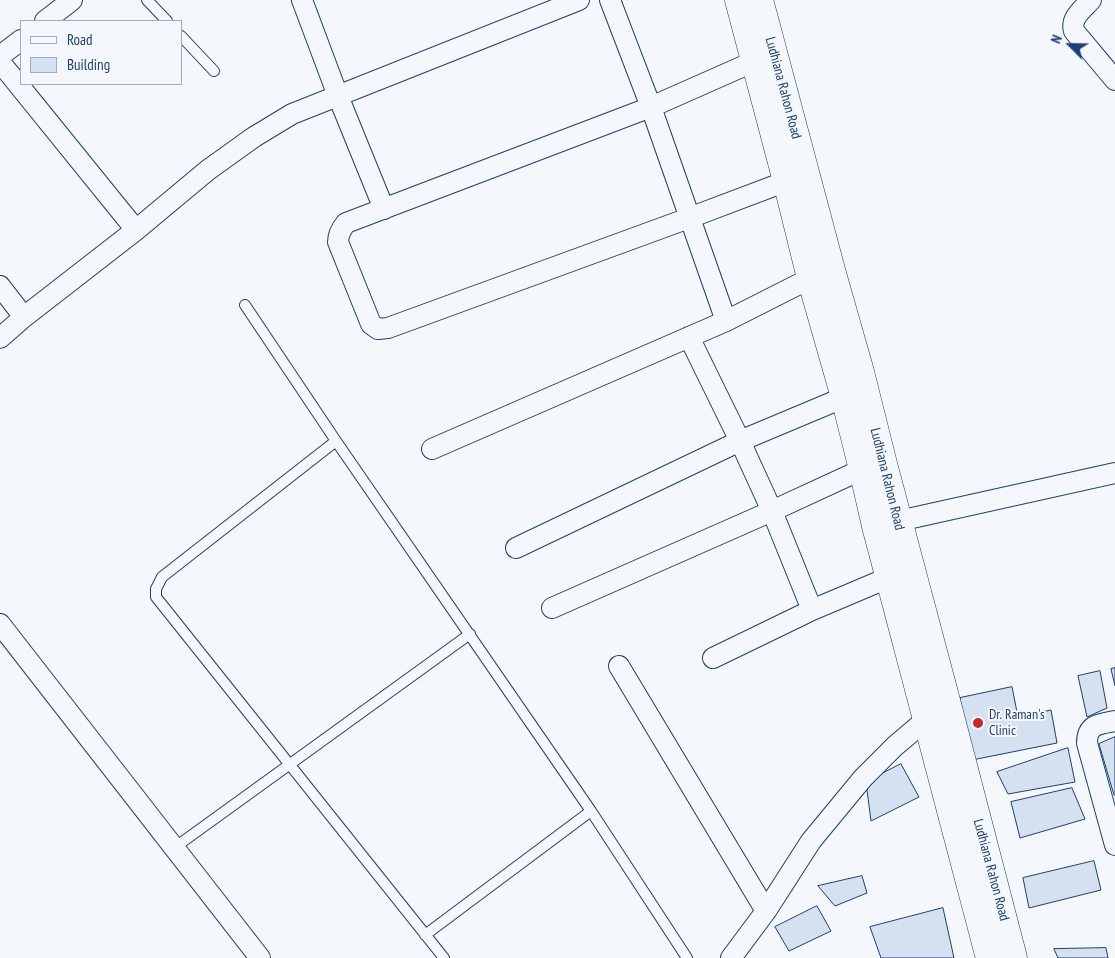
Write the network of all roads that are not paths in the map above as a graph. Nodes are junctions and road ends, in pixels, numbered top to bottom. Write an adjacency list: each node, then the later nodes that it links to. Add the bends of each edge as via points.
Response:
1 (72, 0): 9 (street)
2 (148, 0): 10 (lane)
3 (302, 0): 18 (street)
4 (579, 0): 18 (street)
5 (610, 0): 19 (street)
6 (739, 0): 14 (main road, Ludhiana Rahon Road)
7 (760, 0): 38 (main road, Ludhiana Rahon Road, via 860,372 882,464)
8 (1091, 0): 17 (street, via 1072,26)
9 (45, 20)
10 (166, 20)
11 (182, 37): 16 (lane)
12 (20, 41): 13 (street)
13 (0, 56)
14 (755, 61): 19 (street); 20 (main road, Ludhiana Rahon Road)
15 (0, 62): 23 (street)
16 (214, 71)
17 (1115, 80)
18 (338, 96): 21 (street); 23 (street, via 292,114 254,137 208,170)
19 (650, 107): 21 (street); 22 (street)
20 (787, 181): 22 (street); 24 (main road, Ludhiana Rahon Road)
21 (384, 209): 22 (street, via 346,223 338,237 371,324 378,329)
22 (690, 218): 28 (street)
23 (136, 230): 27 (street)
24 (811, 278): 28 (street); 31 (main road, Ludhiana Rahon Road)
25 (0, 286): 27 (street)
26 (245, 305): 32 (lane)
27 (24, 317): 30 (street)
28 (726, 321): 29 (street)
29 (689, 337): 33 (street); 34 (street)
30 (0, 338)
31 (845, 397): 33 (street); 35 (main road, Ludhiana Rahon Road)
32 (336, 441): 44 (lane); 49 (lane, via 162,577 156,589 156,597)
33 (740, 441): 37 (street); 39 (street)
34 (432, 449)
35 (863, 469): 37 (street); 38 (main road, Ludhiana Rahon Road)
36 (1115, 473): 38 (street)
37 (772, 511): 41 (street); 42 (street)
38 (887, 523): 40 (main road, Ludhiana Rahon Road); 47 (main road, Ludhiana Rahon Road)
39 (516, 548)
40 (890, 577): 42 (street); 47 (main road, Ludhiana Rahon Road)
41 (552, 608)
42 (812, 610): 45 (street)
43 (0, 624): 53 (street)
44 (470, 634): 49 (lane); 51 (lane)
45 (713, 658)
46 (619, 666): 54 (street)
47 (938, 716): 54 (street, via 895,746 857,785 811,841); 60 (main road, Ludhiana Rahon Road); 61 (main road, Ludhiana Rahon Road)
48 (1115, 721): 50 (street, via 1097,725 1089,730 1087,736)
49 (289, 764): 53 (lane); 55 (lane)
50 (1110, 805): 52 (street)
51 (591, 811): 55 (lane); 58 (lane)
52 (1115, 845)
53 (174, 848): 56 (street)
54 (766, 911): 59 (street)
55 (426, 935): 57 (lane)
56 (260, 958)
57 (444, 958)
58 (687, 958)
59 (731, 958)
60 (990, 958)
61 (1014, 958)

